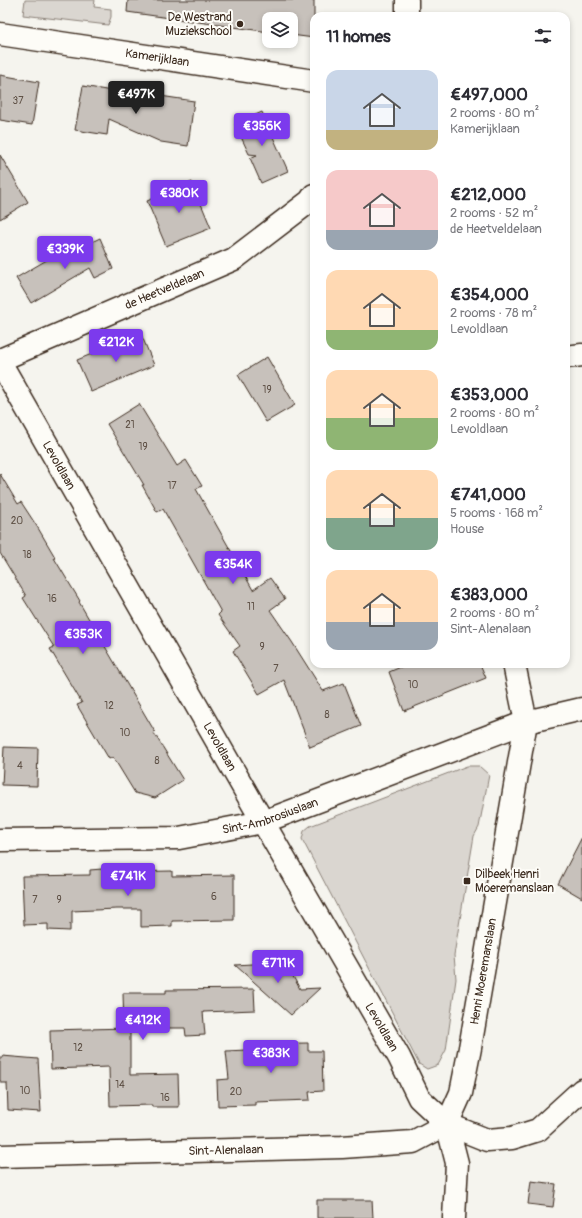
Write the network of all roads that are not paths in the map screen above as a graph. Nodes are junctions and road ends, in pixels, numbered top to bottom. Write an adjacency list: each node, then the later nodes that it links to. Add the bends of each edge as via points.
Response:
1 (407, 0): 2 (street)
2 (407, 12)
3 (0, 34): 4 (street, Kamerijklaan)
4 (310, 80)
5 (310, 201): 8 (street, de Heetveldelaan, via 234,259)
6 (582, 355): 7 (street)
7 (570, 356)
8 (0, 361): 12 (street, Levoldlaan)
9 (515, 668): 11 (street)
10 (582, 709): 11 (street, Sint-Ambrosiuslaan)
11 (526, 722): 12 (street, Sint-Ambrosiuslaan); 15 (street, Henri Moeremanslaan, via 470,1048 461,1093)
12 (263, 822): 13 (street, Sint-Ambrosiuslaan, via 179,838); 15 (street, Levoldlaan, via 399,1057 418,1098)
13 (0, 840)
14 (582, 1090): 15 (street, via 538,1130 512,1138 487,1140)
15 (447, 1124): 16 (street, Sint-Alenalaan, via 413,1142 342,1147); 17 (street, via 457,1163)
16 (0, 1156)
17 (454, 1218)

